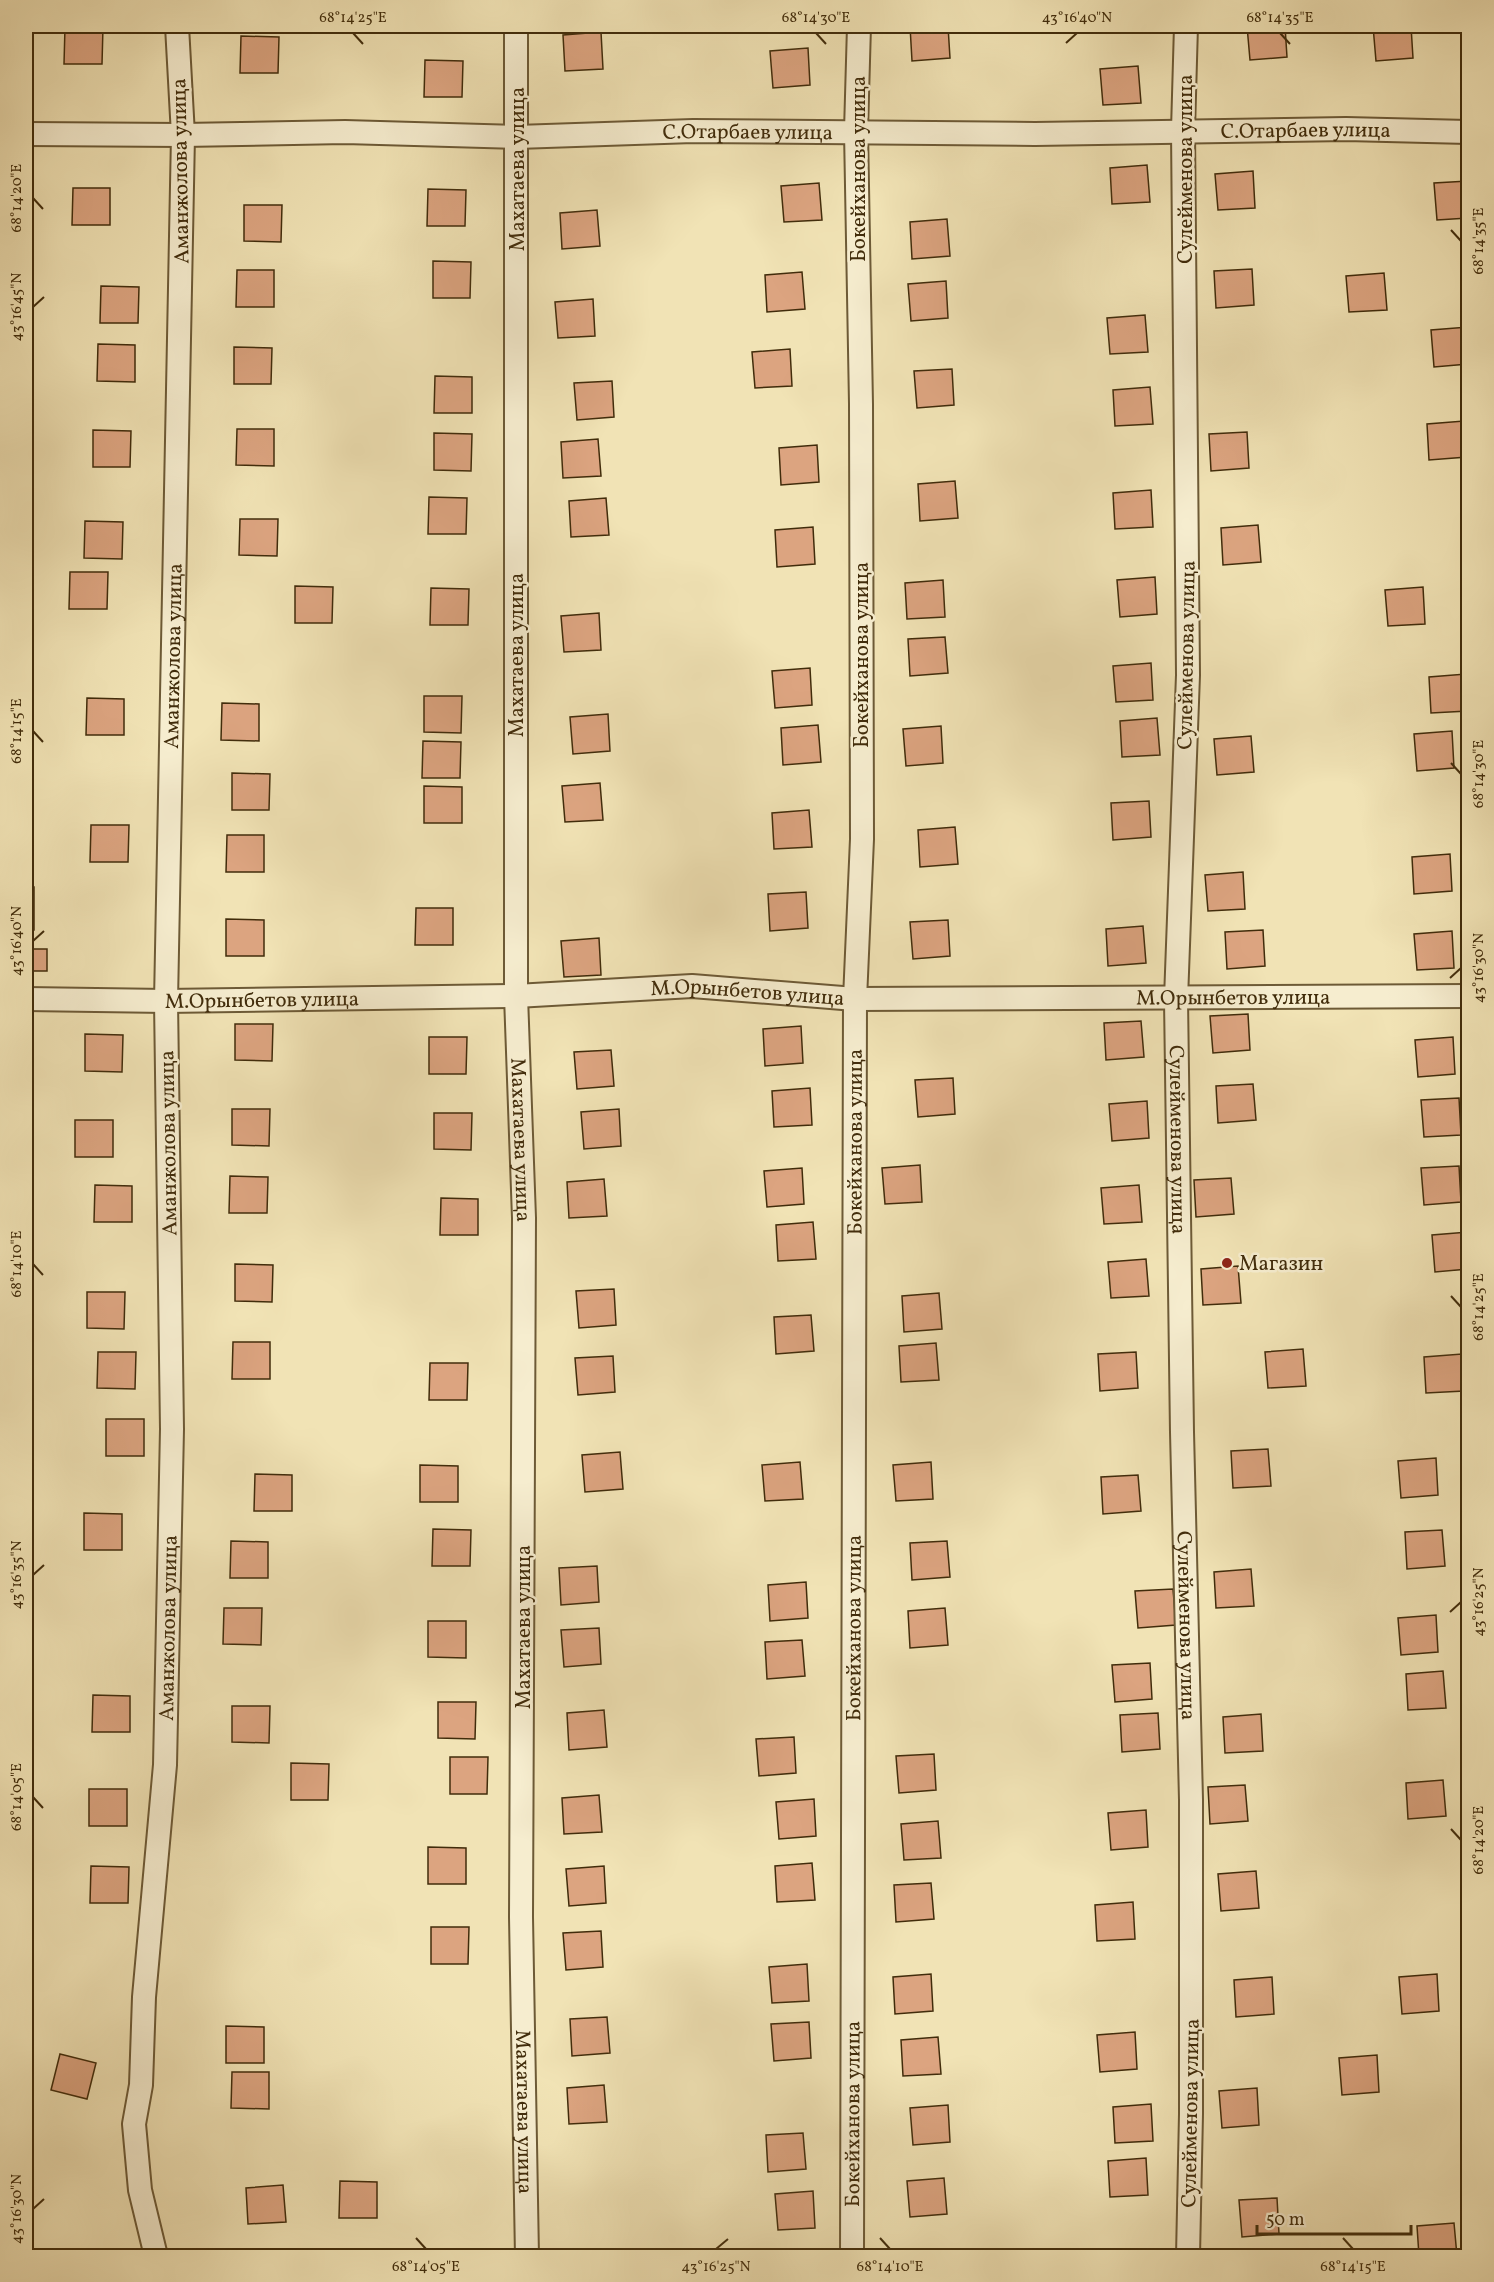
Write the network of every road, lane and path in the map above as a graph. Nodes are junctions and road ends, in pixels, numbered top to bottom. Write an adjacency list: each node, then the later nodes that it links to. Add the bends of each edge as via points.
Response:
1 (177, 26): 9 (street, Аманжолова улица)
2 (516, 26): 10 (street, Махатаева улица)
3 (859, 26): 6 (street, Бокейханова улица)
4 (1186, 26): 5 (street, Сулейменова улица)
5 (1183, 130): 6 (street, С.Отарбаев улица, via 1035,134); 7 (street, С.Отарбаев улица); 15 (street, Сулейменова улица, via 1188,675)
6 (856, 131): 10 (street, С.Отарбаев улица); 14 (street, Бокейханова улица, via 862,839)
7 (1468, 132)
8 (26, 134): 9 (street, С.Отарбаев улица)
9 (183, 135): 10 (street, С.Отарбаев улица, via 345,132); 16 (street, Аманжолова улица)
10 (517, 137): 11 (street, Махатаева улица)
11 (516, 996): 14 (street, М.Орынбетов улица, via 692,986); 16 (street, М.Орынбетов улица); 18 (street, Махатаева улица, via 524,1218 521,1917)
12 (1468, 996): 15 (street, М.Орынбетов улица)
13 (26, 999): 16 (street, М.Орынбетов улица)
14 (855, 999): 15 (street, М.Орынбетов улица); 19 (street, Бокейханова улица)
15 (1176, 999): 20 (street, Сулейменова улица, via 1191,1800)
16 (166, 1001): 17 (street, Аманжолова улица, via 172,1429 165,1765 144,1997 141,2085 134,2124 140,2190)
17 (156, 2256)
18 (527, 2256)
19 (852, 2256)
20 (1188, 2256)

